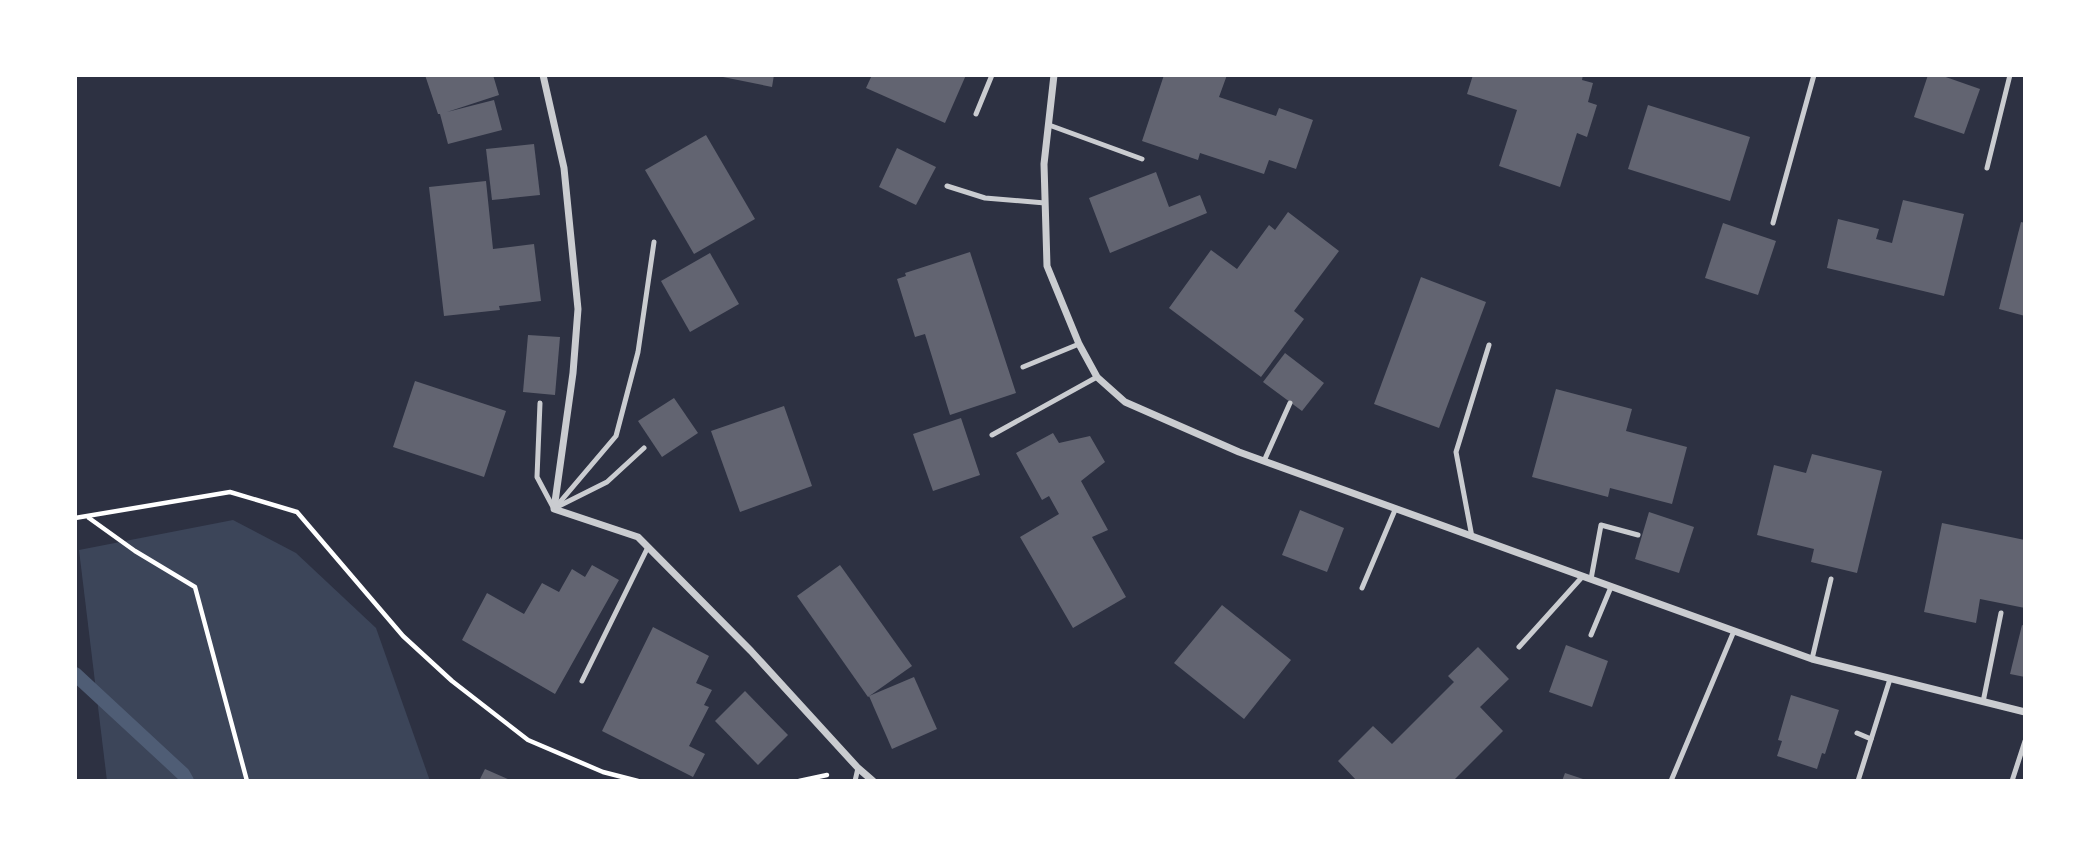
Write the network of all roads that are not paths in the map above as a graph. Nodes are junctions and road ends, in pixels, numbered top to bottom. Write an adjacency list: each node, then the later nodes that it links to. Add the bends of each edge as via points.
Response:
1 (543, 75): 23 (street, via 564,167 578,309)
2 (992, 75): 6 (lane)
3 (1054, 75): 7 (street)
4 (1814, 75): 12 (lane)
5 (2010, 75): 9 (lane)
6 (976, 114)
7 (1049, 125): 8 (lane); 11 (street)
8 (1142, 159)
9 (1986, 169)
10 (947, 186): 11 (lane, via 985,198)
11 (1045, 203): 14 (street, via 1047,266)
12 (1773, 223)
13 (654, 242): 23 (lane, via 638,352 616,436)
14 (1079, 344): 16 (lane); 17 (street)
15 (1489, 345): 26 (lane, via 1456,452)
16 (1023, 367)
17 (1097, 377): 20 (lane); 22 (street, via 1125,402)
18 (540, 403): 23 (lane, via 537,477)
19 (1290, 403): 22 (lane)
20 (992, 435)
21 (643, 448): 23 (lane, via 607,482)
22 (1264, 461): 24 (street)
23 (554, 509): 27 (street, via 638,537)
24 (1395, 510): 26 (street); 31 (lane)
25 (1638, 535): 28 (lane, via 1601,525)
26 (1472, 537): 28 (street)
27 (648, 547): 38 (lane); 44 (street)
28 (1587, 578): 30 (street); 35 (lane)
29 (1832, 579): 36 (lane)
30 (1611, 587): 33 (street); 34 (lane)
31 (1362, 589)
32 (2001, 613): 39 (lane)
33 (1734, 631): 36 (street); 47 (lane)
34 (1591, 635)
35 (1519, 647)
36 (1812, 659): 37 (street)
37 (1890, 678): 39 (street); 42 (lane)
38 (582, 681)
39 (1983, 702): 40 (street)
40 (2025, 712)
41 (1857, 733): 42 (lane)
42 (1871, 739): 48 (lane)
43 (2025, 741): 49 (lane)
44 (858, 768): 45 (lane); 46 (street)
45 (855, 781)
46 (873, 781)
47 (1671, 781)
48 (1858, 781)
49 (2012, 781)

